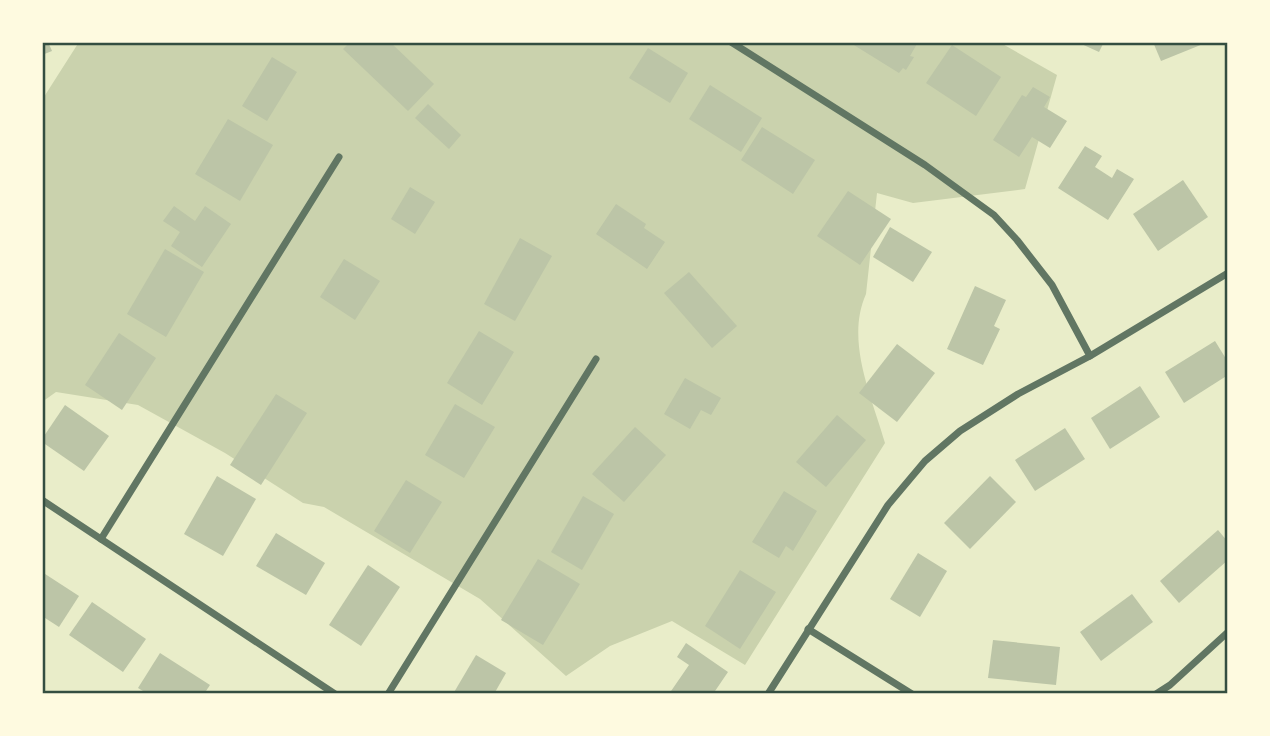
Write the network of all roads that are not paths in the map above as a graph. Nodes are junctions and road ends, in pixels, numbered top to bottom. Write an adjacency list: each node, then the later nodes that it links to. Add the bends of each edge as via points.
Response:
1 (731, 42): 4 (street, via 925,165 994,215 1052,285)
2 (339, 157): 7 (street)
3 (1228, 273): 4 (street)
4 (1090, 356): 8 (street, via 1018,394 960,431 925,461 888,505)
5 (596, 359): 11 (street)
6 (42, 500): 7 (street)
7 (101, 539): 10 (street)
8 (808, 629): 12 (street); 13 (street)
9 (1228, 632): 14 (street)
10 (334, 694)
11 (388, 694)
12 (768, 694)
13 (912, 694)
14 (1156, 694)

